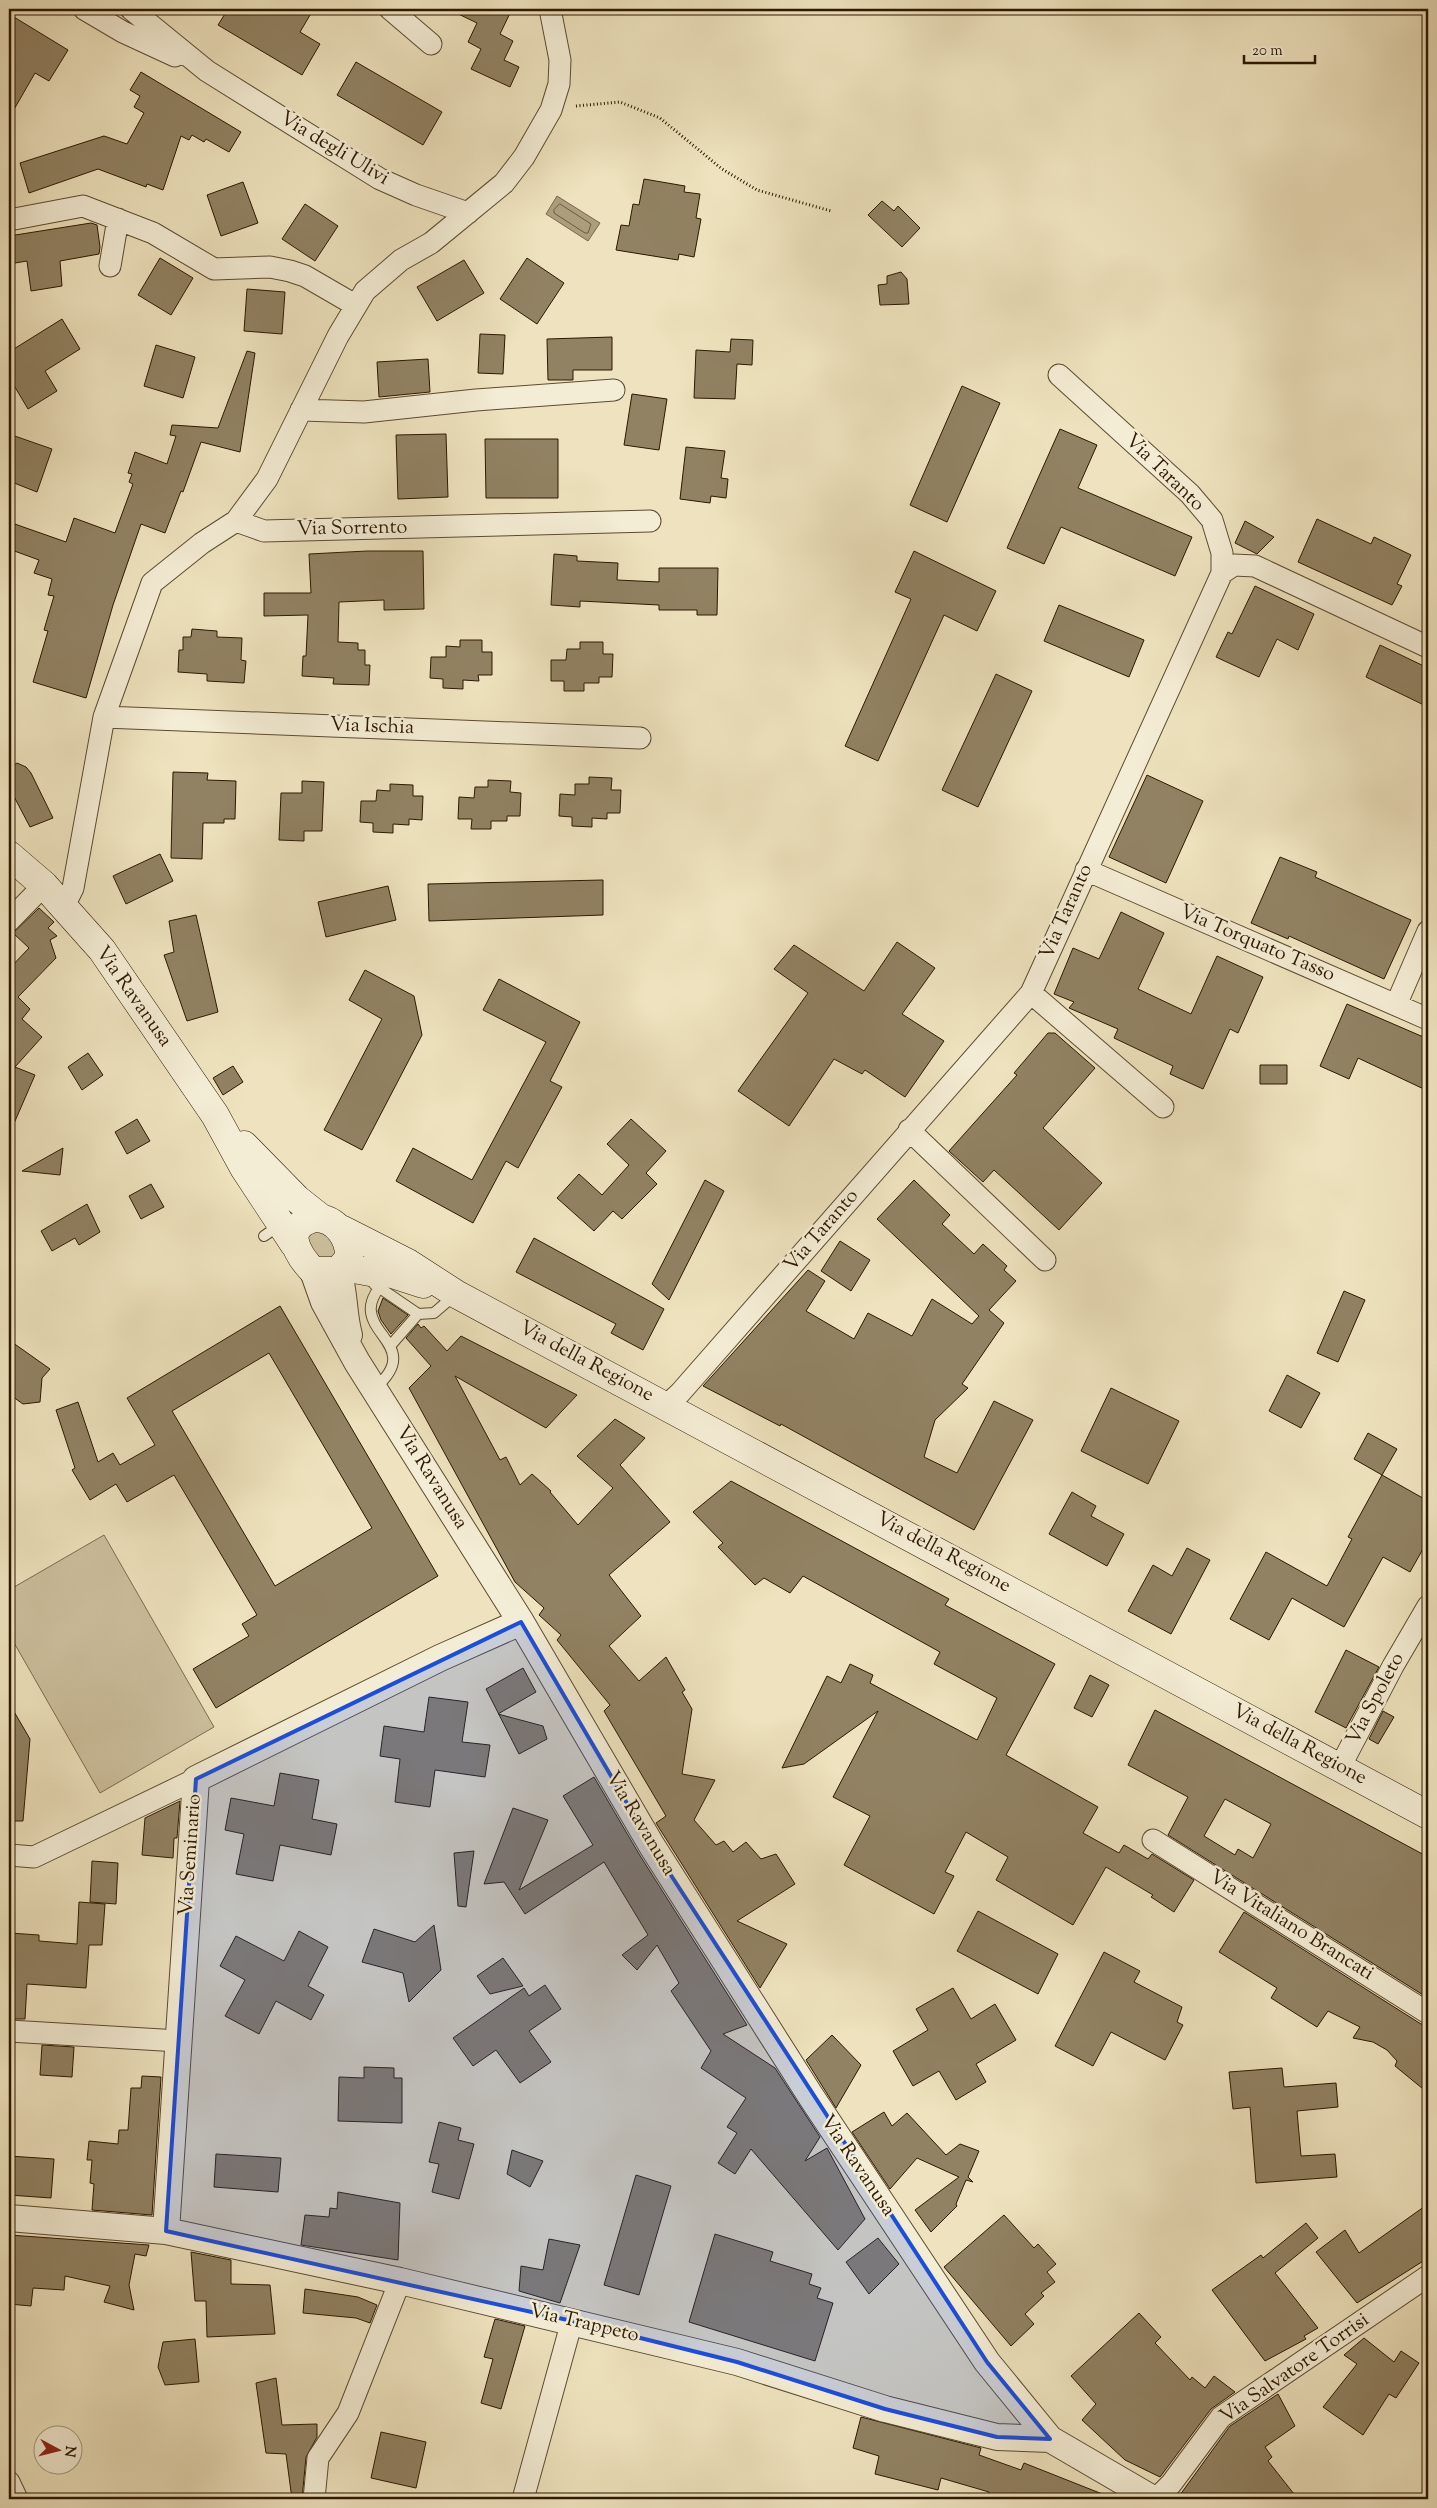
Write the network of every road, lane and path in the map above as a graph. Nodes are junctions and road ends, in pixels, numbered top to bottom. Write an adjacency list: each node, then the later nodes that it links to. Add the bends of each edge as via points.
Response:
1 (84, 9): 6 (street, via 123,32)
2 (131, 9): 6 (street)
3 (390, 9): 5 (street)
4 (550, 9): 7 (street, via 560,60 559,84)
5 (431, 44)
6 (207, 71): 9 (street, Via degli Ulivi, via 380,179)
7 (551, 110): 8 (path, via 620,102 660,118 722,168 757,190); 9 (street, via 524,157 504,183)
8 (831, 211)
9 (468, 212): 13 (street, via 431,243 383,273)
10 (118, 219): 11 (street, via 83,206); 12 (street); 13 (street, via 153,233 214,269 270,267 290,271 305,276)
11 (9, 220)
12 (110, 266)
13 (355, 305): 16 (street)
14 (1059, 375): 19 (street, Via Taranto, via 1190,494 1212,520 1222,553)
15 (614, 390): 16 (street, via 364,412)
16 (301, 410): 17 (street, via 267,479)
17 (236, 521): 18 (street, Via Sorrento, via 264,531); 21 (street, via 152,583)
18 (650, 521)
19 (1222, 573): 20 (street, via 1234,565 1255,566); 24 (street, Via Taranto)
20 (1428, 647)
21 (104, 717): 22 (street, Via Ischia); 26 (street, via 73,888)
22 (640, 738)
23 (9, 855): 25 (main road, Via Ravanusa)
24 (1086, 870): 29 (street, Via Taranto); 30 (street, Via Torquato Tasso)
25 (44, 884): 26 (main road, Via Ravanusa); 27 (street)
26 (64, 906): 33 (main road, Via Ravanusa, via 102,950)
27 (9, 921)
28 (1428, 931): 30 (street)
29 (1030, 993): 32 (street); 34 (street, Via Taranto)
30 (1396, 1004): 31 (street, Via Torquato Tasso)
31 (1428, 1019)
32 (1163, 1107)
33 (215, 1115): 35 (main road, via 297,1199); 36 (main road)
34 (909, 1130): 37 (street); 44 (street, Via Taranto, via 680,1393)
35 (331, 1224): 36 (main road, via 304,1221); 38 (main road, via 349,1250 349,1258); 40 (main road, via 408,1263)
36 (280, 1235): 38 (main road, via 304,1262)
37 (1045, 1260)
38 (331, 1270): 39 (main road, via 370,1272); 43 (street, Via Ravanusa, via 324,1302)
39 (386, 1280): 40 (main road); 41 (lane); 42 (lane, via 372,1296 369,1307 371,1320)
40 (456, 1294): 41 (lane, via 434,1313); 44 (main road, Via della Regione)
41 (418, 1314): 42 (lane)
42 (391, 1345): 43 (lane, via 393,1364 388,1377)
43 (375, 1388): 46 (street, Via Ravanusa)
44 (666, 1405): 47 (main road, Via della Regione)
45 (1428, 1606): 47 (street, Via Spoleto)
46 (521, 1622): 48 (street, Via Seminario, via 440,1658); 60 (street, Via Ravanusa, via 652,1846 810,2094 932,2282 988,2362)
47 (1340, 1767): 49 (main road, Via della Regione)
48 (196, 1779): 51 (street, via 34,1857); 54 (street, Via Seminario)
49 (1428, 1814)
50 (1153, 1840): 52 (street, Via Vitaliano Brancati)
51 (9, 1855)
52 (1428, 2013)
53 (9, 2031): 54 (street)
54 (178, 2041): 56 (street, Via Seminario)
55 (9, 2218): 56 (street, Via Trappeto)
56 (166, 2232): 58 (street, Via Trappeto)
57 (1428, 2276): 65 (street, Via Salvatore Torrisi, via 1221,2418 1171,2484)
58 (400, 2281): 59 (street, Via Trappeto); 63 (street, via 348,2413 318,2458)
59 (572, 2321): 60 (street, Via Trappeto, via 738,2362 885,2409 997,2436); 64 (street)
60 (1050, 2439): 65 (street)
61 (9, 2482): 62 (street)
62 (17, 2499)
63 (314, 2499)
64 (523, 2499)
65 (1155, 2499)

